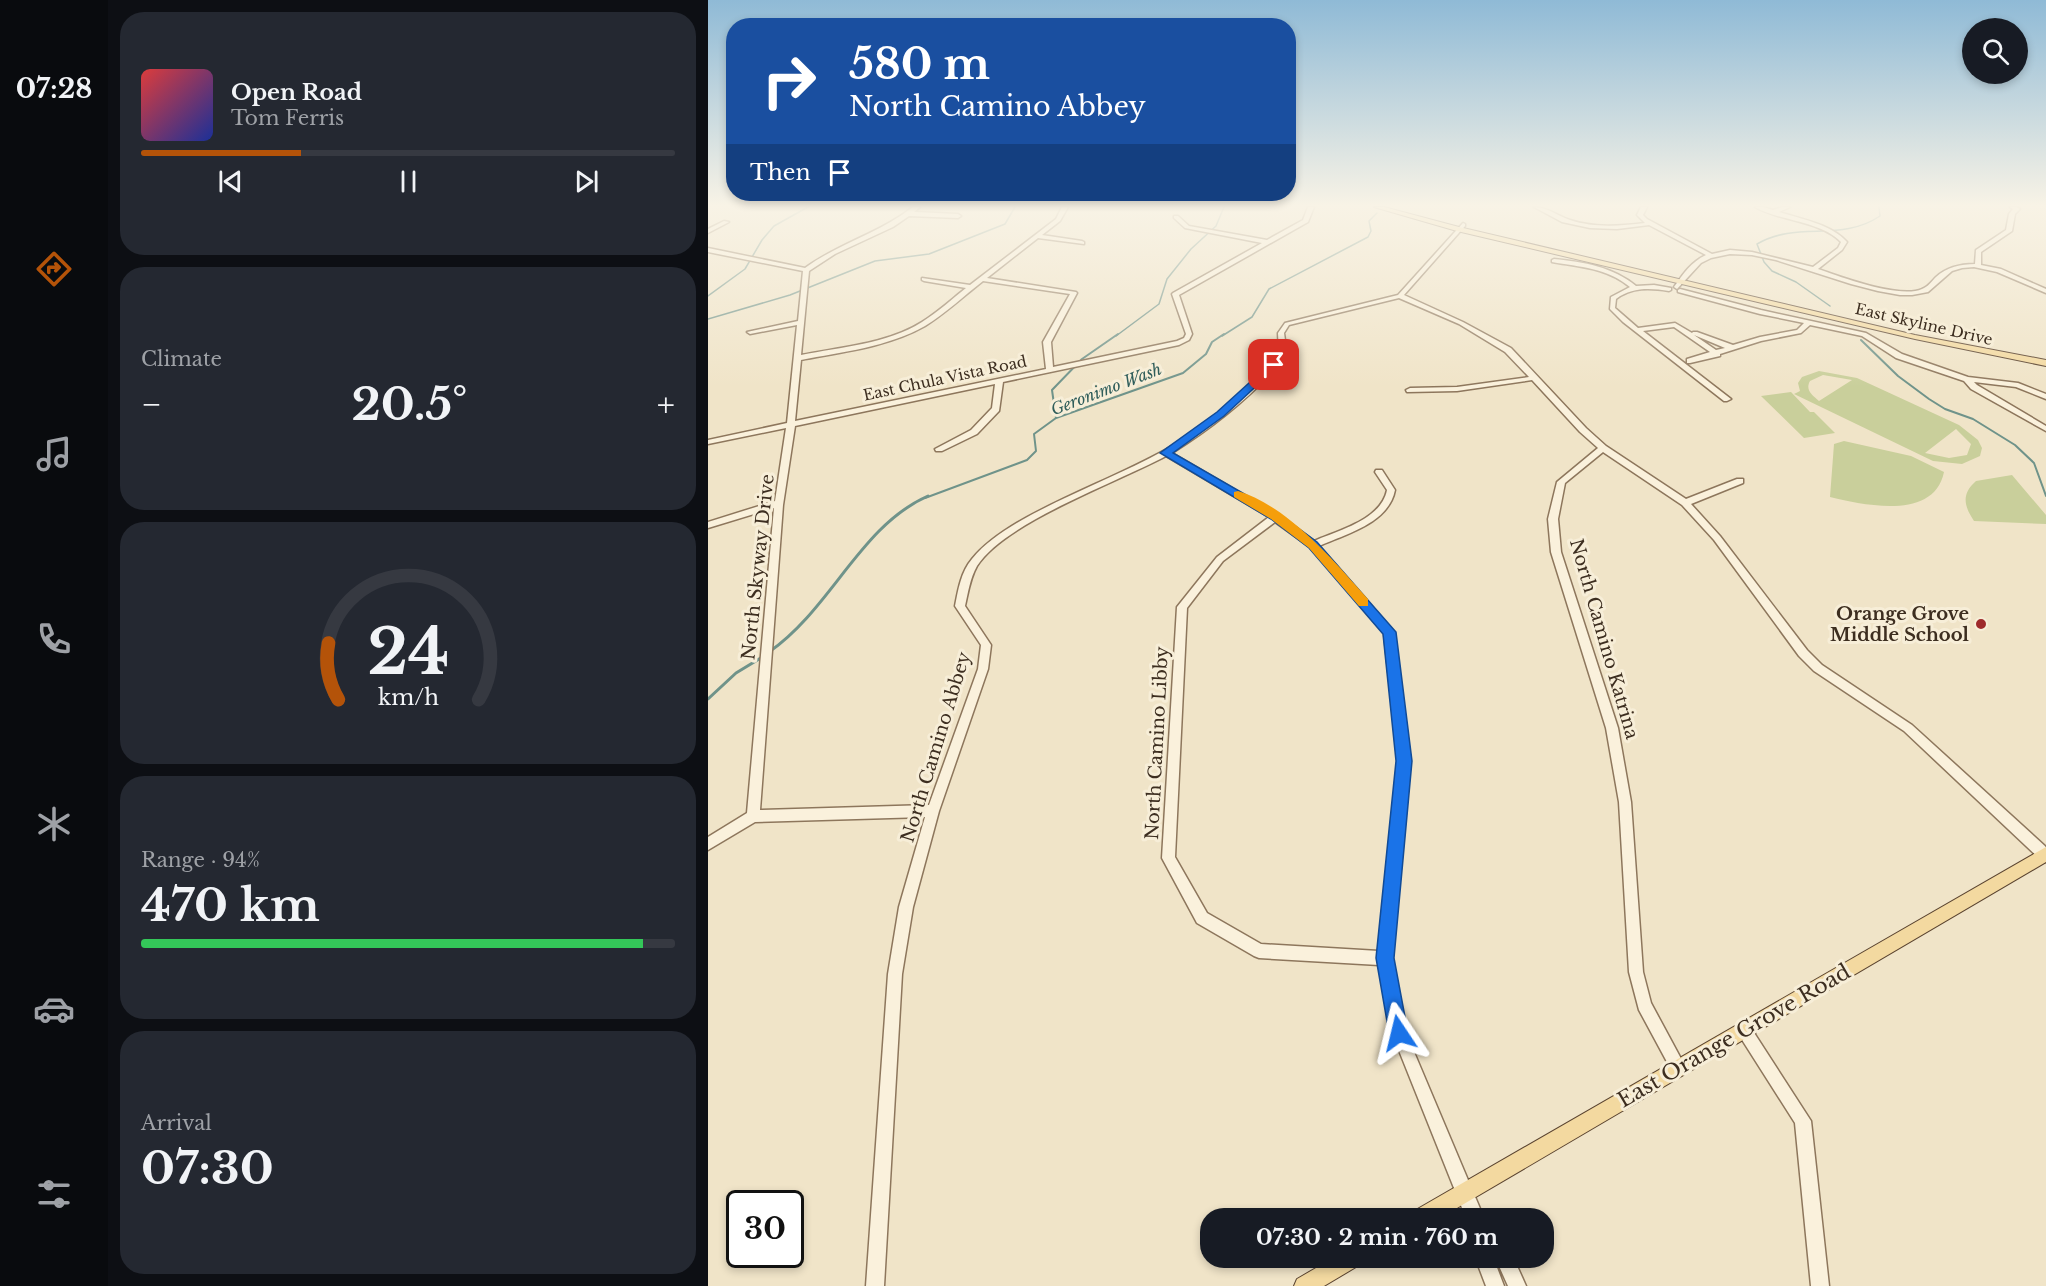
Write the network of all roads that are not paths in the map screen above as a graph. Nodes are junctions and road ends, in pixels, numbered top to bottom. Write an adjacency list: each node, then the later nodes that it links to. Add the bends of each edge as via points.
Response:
1 (792, 267): 12 (street)
2 (811, 267): 12 (street)
3 (998, 267): 15 (street)
4 (1223, 267): 34 (street, East Chula Vista Road, via 1175,294 1189,334 1187,339)
5 (1425, 267): 20 (street)
6 (1586, 267): 18 (street, via 1607,271)
7 (1611, 267): 16 (main road, East Skyline Drive)
8 (1693, 267): 16 (street)
9 (1799, 267): 13 (street)
10 (1817, 267): 13 (street)
11 (1978, 267): 13 (street, via 1948,271 1933,287 1914,294 1867,288); 19 (street)
12 (807, 270): 22 (street, North Skyway Drive)
13 (1812, 271)
14 (924, 279): 17 (street)
15 (983, 279): 17 (street); 34 (street, via 1074,293 1047,342)
16 (1679, 285): 18 (street); 24 (street); 30 (main road, East Skyline Drive); 33 (main road, East Skyline Drive)
17 (973, 287): 31 (street, via 926,323 904,333)
18 (1634, 287): 25 (street, via 1620,292 1611,303 1616,313)
19 (2046, 291)
20 (1400, 296): 23 (street); 46 (street, North Camino Abbey, via 1287,324 1281,333 1282,355 1266,375 1221,414)
21 (1471, 317): 23 (street)
22 (801, 321): 26 (street); 31 (street, North Skyway Drive)
23 (1459, 322): 35 (street, via 1508,350)
24 (1809, 322): 28 (street, via 1798,332); 36 (street, via 1871,337 1899,356)
25 (1637, 330): 27 (street, via 1675,325); 40 (street)
26 (750, 332)
27 (1689, 333): 28 (street); 29 (street)
28 (1733, 348): 29 (street)
29 (1718, 354): 32 (street)
30 (2046, 355)
31 (799, 358): 41 (street, North Skyway Drive)
32 (1690, 361)
33 (2046, 363)
34 (1050, 370): 37 (street, East Chula Vista Road)
35 (1534, 378): 38 (street, via 1457,389); 44 (street)
36 (1967, 380): 39 (street, via 2018,385); 42 (street)
37 (999, 381): 41 (street, East Chula Vista Road); 45 (street, via 996,409 974,432)
38 (1410, 390)
39 (2046, 397)
40 (1727, 399)
41 (791, 424): 43 (street, East Chula Vista Road); 49 (street, North Skyway Drive)
42 (2046, 429)
43 (708, 442)
44 (1603, 448): 50 (street); 60 (street, North Camino Katrina, via 1561,482 1552,519 1556,552 1614,739 1625,802 1635,972 1644,1005)
45 (939, 449)
46 (1166, 453): 51 (street); 54 (street, North Camino Abbey, via 1020,526 975,562 964,583 960,606 987,645 983,669)
47 (1379, 472): 53 (street, via 1390,487 1388,504 1374,516)
48 (1740, 481): 50 (street)
49 (779, 503): 52 (street); 55 (street, North Skyway Drive)
50 (1685, 503): 57 (street, via 1818,668 1908,728)
51 (1275, 517): 53 (street); 58 (street, North Camino Libby, via 1220,559 1182,607 1168,858 1202,918 1259,951)
52 (708, 525)
53 (1313, 545): 58 (street, via 1389,632 1404,761)
54 (933, 811): 55 (street); 67 (street, North Camino Abbey, via 906,907 895,974)
55 (753, 816): 56 (street)
56 (708, 844)
57 (2046, 855): 59 (main road, East Orange Grove Road)
58 (1385, 958): 61 (street, via 1399,1033)
59 (1744, 1030): 60 (main road, East Orange Grove Road); 71 (street, via 1803,1121)
60 (1678, 1068): 61 (main road, East Orange Grove Road)
61 (1464, 1193): 62 (main road, East Orange Grove Road); 63 (street)
62 (1438, 1208)
63 (1471, 1208)
64 (1335, 1268): 68 (main road)
65 (1489, 1268): 69 (street)
66 (1509, 1268): 70 (street)
67 (875, 1286)
68 (1304, 1286)
69 (1496, 1286)
70 (1517, 1286)
71 (1820, 1286)

